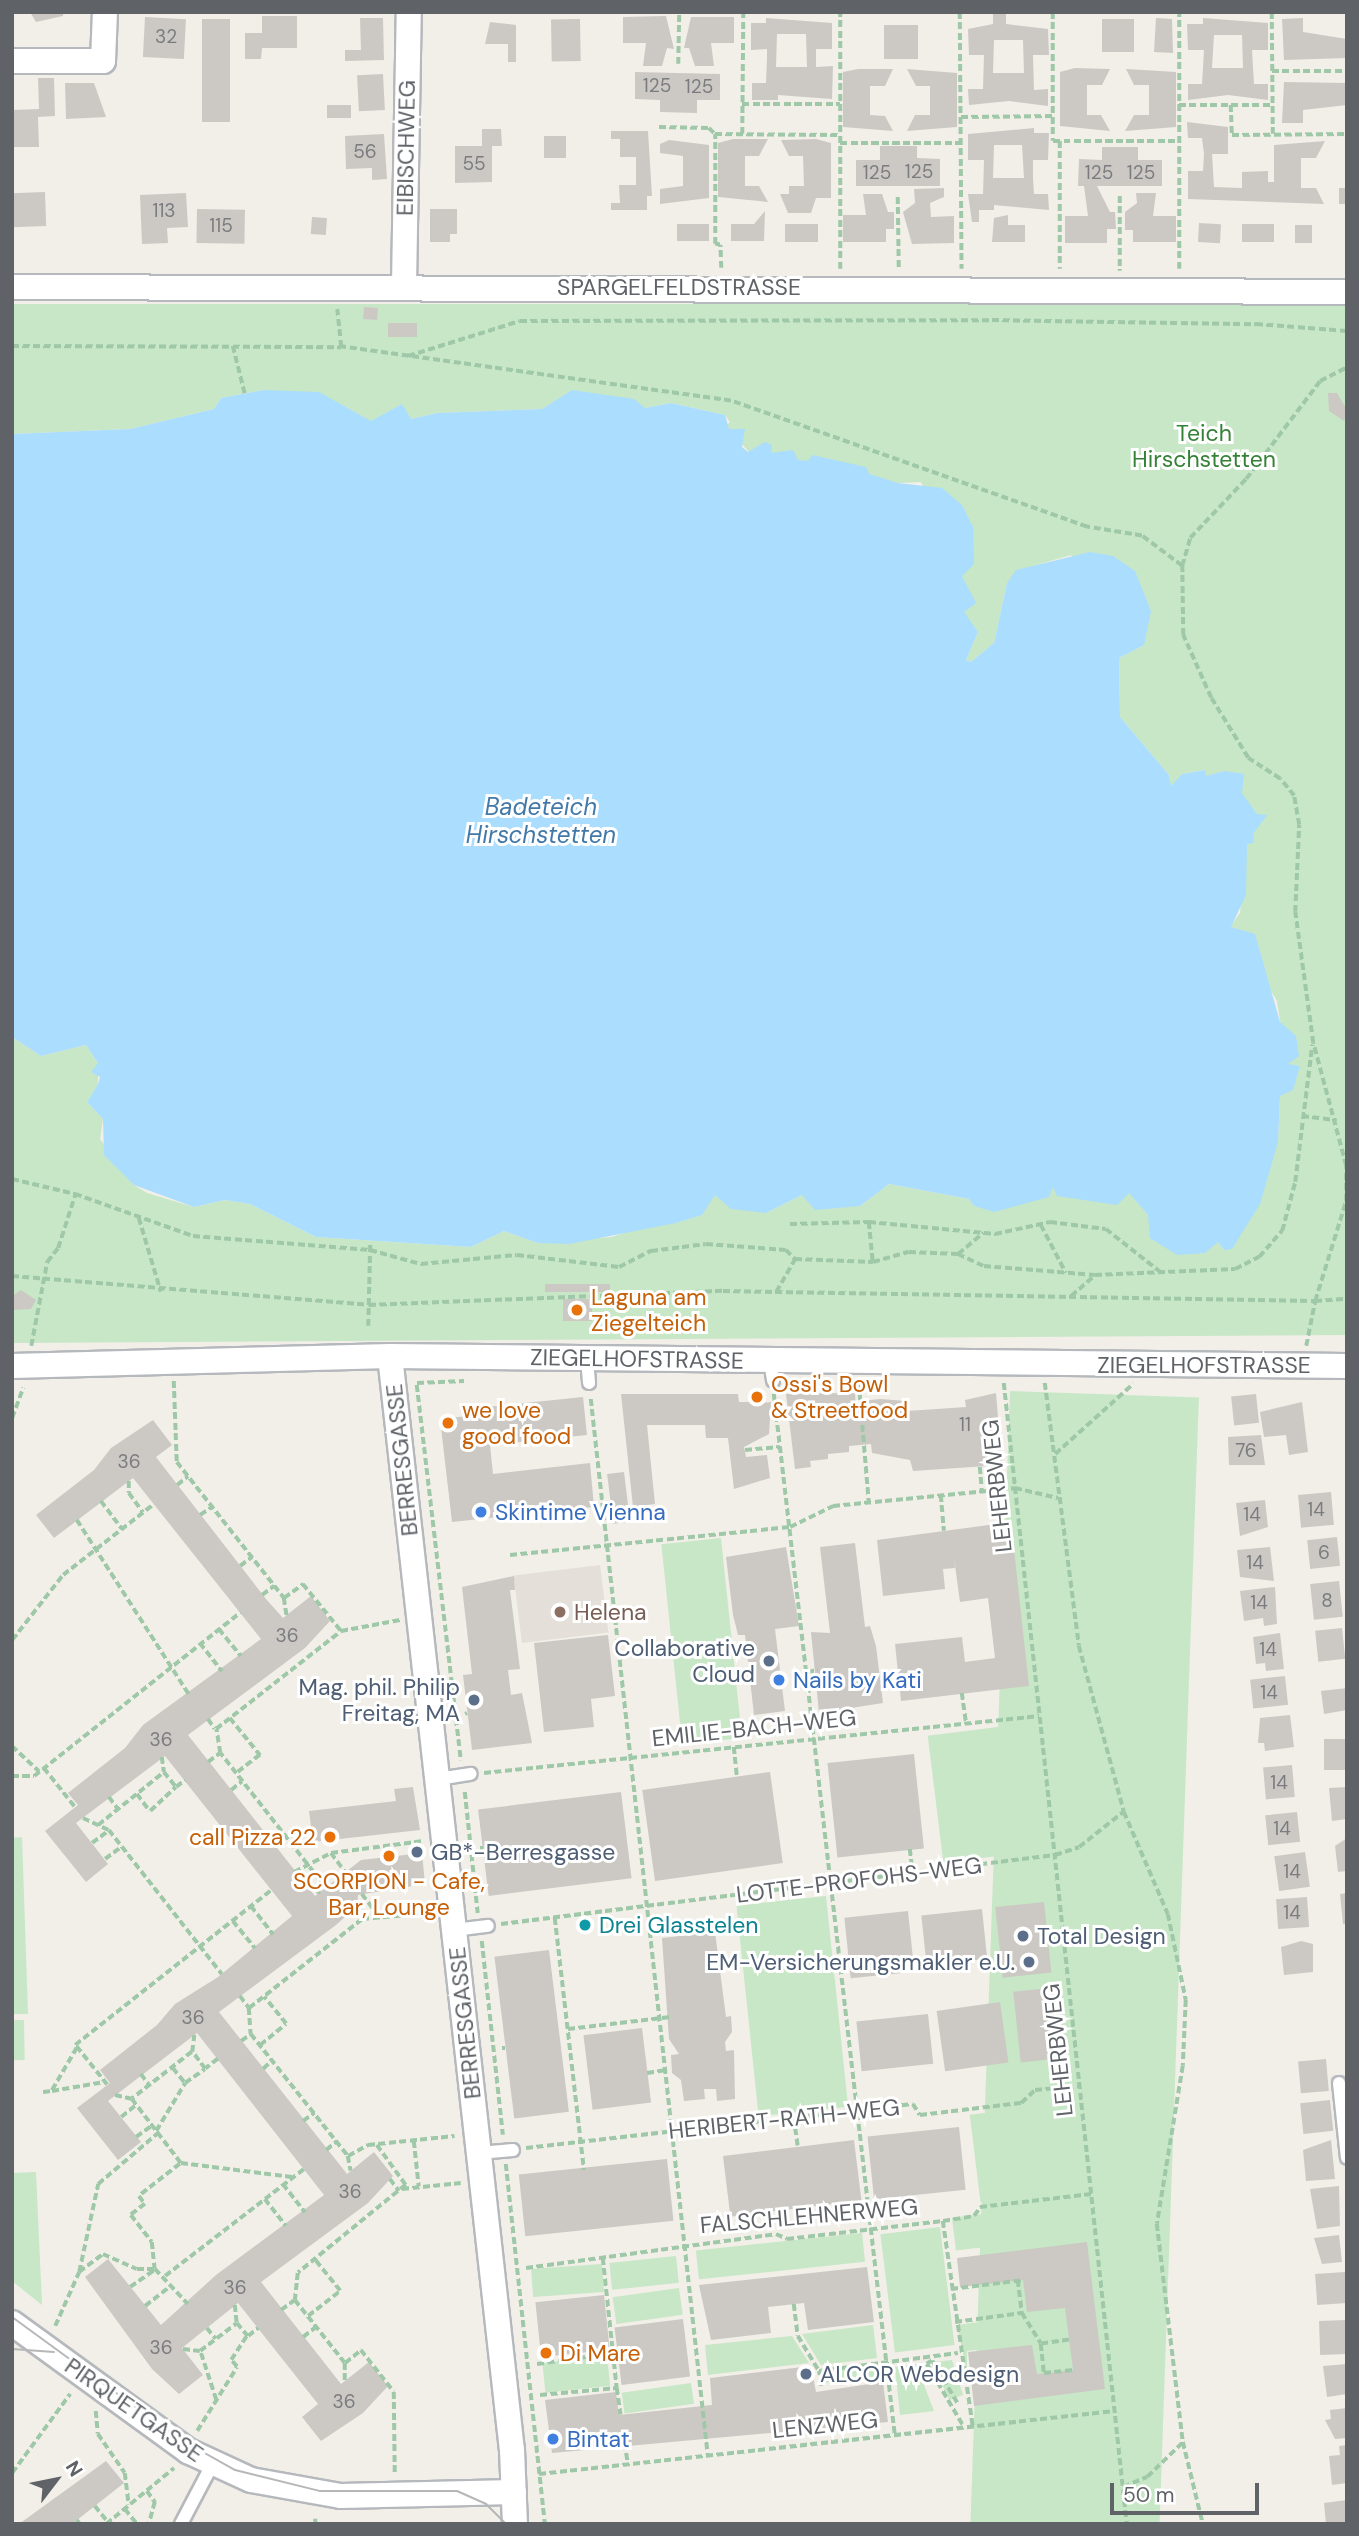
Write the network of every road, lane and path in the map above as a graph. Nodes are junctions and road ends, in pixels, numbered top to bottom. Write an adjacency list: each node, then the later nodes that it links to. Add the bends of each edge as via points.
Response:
1 (105, 12): 10 (street, via 103,61)
2 (409, 12): 33 (street, EIBISCHWEG)
3 (679, 12): 11 (path)
4 (743, 12): 14 (path)
5 (840, 12): 15 (path)
6 (960, 12): 19 (path)
7 (1053, 12): 20 (path)
8 (1180, 12): 16 (path)
9 (1272, 12): 12 (path)
10 (12, 61)
11 (678, 64)
12 (1272, 71): 13 (path); 18 (path)
13 (1347, 71)
14 (742, 104): 15 (path); 23 (path)
15 (840, 104): 26 (path)
16 (1179, 105): 17 (path); 28 (path)
17 (1231, 105): 18 (path); 24 (path, via 1232,135)
18 (1272, 105): 24 (path)
19 (961, 117): 20 (path); 30 (path)
20 (1053, 117): 27 (path, via 1053,141)
21 (659, 127): 22 (path, via 709,128)
22 (715, 134): 23 (path); 36 (path, via 715,244 720,245)
23 (742, 134): 26 (path)
24 (1273, 134): 25 (path)
25 (1347, 134)
26 (840, 135): 29 (path)
27 (1060, 141): 28 (path); 40 (path)
28 (1179, 141): 42 (path)
29 (840, 143): 30 (path); 37 (path)
30 (961, 143): 39 (path)
31 (1120, 196): 41 (path)
32 (898, 197): 38 (path)
33 (404, 285): 34 (street, SPARGELFELDSTRASSE); 36 (street, SPARGELFELDSTRASSE)
34 (335, 286): 35 (street, SPARGELFELDSTRASSE); 47 (path)
35 (12, 287)
36 (721, 287): 37 (street, SPARGELFELDSTRASSE)
37 (840, 288): 38 (street, SPARGELFELDSTRASSE)
38 (900, 288): 39 (street, SPARGELFELDSTRASSE)
39 (962, 289): 40 (street, SPARGELFELDSTRASSE)
40 (1060, 289): 41 (street, SPARGELFELDSTRASSE)
41 (1121, 290): 42 (street, SPARGELFELDSTRASSE)
42 (1179, 290): 43 (street, SPARGELFELDSTRASSE)
43 (1347, 292)
44 (1347, 331): 48 (path, via 1256,324 520,321)
45 (12, 346): 46 (path)
46 (233, 346): 47 (path); 50 (path)
47 (341, 347): 48 (path)
48 (406, 356): 51 (path, via 731,401 1087,527 1142,536)
49 (1347, 367): 51 (path, via 1320,381 1246,479 1189,538)
50 (245, 394)
51 (1182, 566): 52 (path, via 1183,635 1210,698 1248,758 1280,779 1294,796 1299,825 1295,912)
52 (1313, 1043): 53 (path); 54 (path)
53 (1302, 1116): 54 (path); 69 (path, via 1295,1182 1282,1231 1259,1257 1235,1269)
54 (1337, 1120): 76 (path, via 1346,1166 1346,1201)
55 (12, 1179): 56 (path)
56 (75, 1194): 57 (path); 71 (path, via 58,1248 47,1262)
57 (139, 1218): 63 (path, via 193,1236); 72 (path)
58 (869, 1222): 59 (path); 61 (path); 66 (path)
59 (790, 1224)
60 (1040, 1224): 61 (path); 67 (path); 69 (path, via 1107,1229)
61 (983, 1233): 64 (path)
62 (370, 1243): 63 (path)
63 (370, 1250): 65 (path, via 421,1264 517,1255 619,1267 651,1251 706,1244 786,1250); 77 (path)
64 (958, 1254): 66 (path, via 909,1252); 67 (path, via 984,1266)
65 (796, 1259): 66 (path); 73 (path)
66 (873, 1262)
67 (1066, 1273): 68 (path)
68 (1096, 1275): 69 (path); 74 (path)
69 (1164, 1275)
70 (12, 1276): 71 (path)
71 (46, 1281): 72 (path); 79 (path, via 34,1310)
72 (161, 1292): 77 (path)
73 (776, 1292): 74 (path); 77 (path)
74 (1071, 1296): 76 (path)
75 (1347, 1299): 76 (path)
76 (1315, 1301): 84 (path)
77 (369, 1305): 78 (path)
78 (368, 1326)
79 (34, 1336)
80 (390, 1356): 81 (street, ZIEGELHOFSTRASSE); 86 (street, ZIEGELHOFSTRASSE); 149 (path, via 417,1383 423,1409); 152 (street, BERRESGASSE)
81 (173, 1362): 83 (street, ZIEGELHOFSTRASSE); 95 (path, via 177,1462)
82 (1001, 1363): 84 (street, ZIEGELHOFSTRASSE); 87 (street, ZIEGELHOFSTRASSE); 98 (path, LEHERBWEG)
83 (12, 1366)
84 (1302, 1366): 85 (street, ZIEGELHOFSTRASSE)
85 (1347, 1366)
86 (588, 1371): 87 (street, ZIEGELHOFSTRASSE); 112 (path)
87 (771, 1371): 91 (path)
88 (1045, 1380): 93 (path)
89 (1133, 1380): 93 (path, via 1132,1389)
90 (859, 1381): 103 (path)
91 (780, 1447): 92 (path); 109 (path)
92 (745, 1450)
93 (1055, 1454): 101 (path)
94 (980, 1467): 99 (path)
95 (188, 1476): 97 (path); 105 (path)
96 (129, 1481): 106 (path, via 129,1493)
97 (177, 1485)
98 (1015, 1488): 99 (path); 101 (path); 134 (path, LEHERBWEG)
99 (982, 1491): 100 (path)
100 (941, 1495): 103 (path); 111 (path)
101 (1058, 1498): 161 (path, via 1079,1646)
102 (101, 1501): 110 (path)
103 (869, 1502): 109 (path, via 822,1509)
104 (153, 1504): 106 (path)
105 (212, 1507): 107 (path); 115 (path)
106 (143, 1512): 110 (path)
107 (200, 1516)
108 (78, 1520): 113 (path)
109 (790, 1527): 112 (path); 131 (path)
110 (122, 1529): 113 (path)
111 (944, 1531)
112 (607, 1545): 114 (path); 144 (path)
113 (99, 1547): 125 (path, via 63,1575); 128 (path)
114 (510, 1555)
115 (251, 1557): 116 (path); 117 (path)
116 (240, 1566)
117 (274, 1586): 118 (path); 119 (path)
118 (262, 1595)
119 (284, 1598): 121 (path); 124 (path, via 303,1584)
120 (240, 1613): 123 (path)
121 (287, 1616)
122 (402, 1620): 124 (path)
123 (219, 1629): 126 (path); 127 (path)
124 (341, 1631): 135 (path)
125 (12, 1640)
126 (200, 1643): 128 (path); 130 (path)
127 (241, 1656)
128 (169, 1668): 133 (path); 146 (path)
129 (818, 1670): 131 (path)
130 (222, 1671)
131 (807, 1672): 139 (path)
132 (962, 1693): 137 (path)
133 (190, 1696)
134 (1040, 1716): 137 (path, EMILIE-BACH-WEG); 172 (path, LEHERBWEG)
135 (230, 1718): 138 (path); 148 (path, via 260,1755)
136 (208, 1719): 138 (path)
137 (966, 1724): 139 (path, EMILIE-BACH-WEG)
138 (216, 1729): 142 (path)
139 (814, 1739): 141 (path, EMILIE-BACH-WEG); 178 (path)
140 (12, 1746): 146 (path)
141 (734, 1747): 144 (path, EMILIE-BACH-WEG); 151 (path)
142 (220, 1753): 145 (path); 148 (path)
143 (162, 1757): 147 (path)
144 (631, 1758): 149 (path, EMILIE-BACH-WEG); 183 (path)
145 (208, 1762)
146 (42, 1770): 150 (path, via 34,1776); 159 (path)
147 (164, 1772): 155 (path); 157 (path)
148 (236, 1774): 154 (path)
149 (467, 1775): 152 (lane); 188 (path)
150 (12, 1776)
151 (737, 1776)
152 (438, 1779): 189 (street, BERRESGASSE)
153 (185, 1780): 155 (path)
154 (242, 1781): 156 (path); 165 (path)
155 (176, 1787): 157 (path, via 149,1811)
156 (231, 1790)
157 (137, 1794): 160 (path)
158 (109, 1797): 160 (path)
159 (75, 1807)
160 (118, 1809): 163 (path)
161 (1124, 1811): 172 (path, LOTTE-PROFOHS-WEG, via 1079,1847); 322 (path, via 1168,1914 1186,2000 1183,2066 1157,2224)
162 (83, 1818): 163 (path)
163 (98, 1825): 164 (path)
164 (109, 1830): 168 (path); 169 (path)
165 (283, 1833): 167 (path); 174 (path)
166 (426, 1841): 171 (path)
167 (271, 1842)
168 (92, 1843)
169 (122, 1846): 173 (path); 191 (path)
170 (910, 1849): 177 (path)
171 (331, 1853): 174 (path); 176 (path)
172 (1055, 1855): 177 (path, LOTTE-PROFOHS-WEG); 216 (path, LEHERBWEG)
173 (105, 1859)
174 (306, 1863): 175 (path); 180 (path, via 320,1881)
175 (295, 1872)
176 (346, 1873)
177 (913, 1873): 178 (path, LOTTE-PROFOHS-WEG)
178 (831, 1883): 183 (path, LOTTE-PROFOHS-WEG); 223 (path)
179 (271, 1890): 182 (path)
180 (318, 1894)
181 (362, 1894): 186 (path)
182 (251, 1906): 187 (path); 190 (path)
183 (647, 1906): 185 (path, LOTTE-PROFOHS-WEG); 198 (path)
184 (434, 1913): 186 (path)
185 (555, 1917): 188 (path, LOTTE-PROFOHS-WEG); 199 (path)
186 (380, 1918): 195 (path, via 362,1919)
187 (233, 1921): 191 (path); 192 (path)
188 (484, 1926): 189 (lane); 239 (path)
189 (454, 1930): 240 (street, BERRESGASSE)
190 (273, 1934)
191 (201, 1946): 193 (path); 204 (path)
192 (255, 1948)
193 (222, 1973)
194 (240, 1996): 196 (path)
195 (264, 1996): 196 (path); 203 (path, via 286,2024)
196 (249, 2008): 200 (path)
197 (670, 2017): 198 (path)
198 (660, 2018): 199 (path); 211 (path)
199 (568, 2029): 235 (path)
200 (251, 2034): 202 (path); 203 (path)
201 (194, 2035): 205 (path)
202 (241, 2041)
203 (260, 2045): 207 (path)
204 (77, 2048): 218 (path); 218 (path, via 105,2084)
205 (192, 2052): 208 (path); 209 (path)
206 (218, 2059): 209 (path)
207 (272, 2060): 210 (path); 224 (path)
208 (173, 2068): 214 (path); 217 (path)
209 (205, 2068): 214 (path)
210 (262, 2069)
211 (665, 2070): 212 (path); 230 (path)
212 (647, 2073)
213 (141, 2074): 217 (path)
214 (185, 2083): 229 (path)
215 (1339, 2083): 242 (lane)
216 (1079, 2085): 223 (path, HERIBERT-RATH-WEG, via 1035,2090 1021,2102 920,2115 913,2104); 253 (path, LEHERBWEG)
217 (150, 2086): 221 (path)
218 (52, 2091): 219 (path)
219 (43, 2092)
220 (115, 2095): 221 (path)
221 (132, 2099): 222 (path)
222 (136, 2105): 225 (path); 228 (path)
223 (857, 2111): 226 (path, HERIBERT-RATH-WEG); 258 (path)
224 (314, 2112): 227 (path); 233 (path)
225 (121, 2117)
226 (794, 2118): 230 (path, HERIBERT-RATH-WEG); 237 (path)
227 (303, 2121)
228 (152, 2125): 229 (path); 232 (path)
229 (157, 2132): 243 (path); 266 (path, via 98,2184)
230 (672, 2132): 235 (path, HERIBERT-RATH-WEG); 259 (path)
231 (458, 2135): 234 (path)
232 (136, 2137)
233 (337, 2141): 238 (path); 241 (path)
234 (414, 2141): 236 (path); 251 (path)
235 (581, 2142): 239 (path, HERIBERT-RATH-WEG); 245 (path)
236 (377, 2145): 241 (path); 252 (path, via 406,2185)
237 (798, 2146)
238 (326, 2150)
239 (509, 2150): 240 (lane); 330 (path)
240 (479, 2153): 333 (street, BERRESGASSE)
241 (348, 2156): 246 (path)
242 (1347, 2158)
243 (181, 2163): 247 (path); 263 (path, via 139,2196 145,2204 131,2215 152,2242)
244 (304, 2169): 247 (path)
245 (584, 2170)
246 (351, 2171)
247 (292, 2177): 250 (path)
248 (390, 2179): 252 (path)
249 (463, 2183): 251 (path)
250 (283, 2185): 254 (path); 255 (path)
251 (419, 2188): 252 (path)
252 (400, 2190): 261 (path)
253 (1091, 2194): 256 (path, FALSCHLEHNERWEG, via 980,2207 974,2216); 264 (path, LEHERBWEG)
254 (265, 2199): 257 (path); 267 (path)
255 (304, 2212)
256 (943, 2221): 258 (path, FALSCHLEHNERWEG); 270 (path)
257 (286, 2226)
258 (870, 2229): 259 (path, FALSCHLEHNERWEG); 299 (path)
259 (685, 2245): 260 (path, FALSCHLEHNERWEG); 324 (path)
260 (603, 2258): 262 (path, FALSCHLEHNERWEG); 297 (path)
261 (315, 2260): 271 (path, via 298,2273); 280 (path, via 340,2291)
262 (526, 2268)
263 (155, 2269): 266 (path, via 137,2269 103,2255); 267 (path); 269 (path)
264 (1099, 2269): 265 (path); 272 (path, LEHERBWEG)
265 (1091, 2270)
266 (79, 2272): 285 (path)
267 (165, 2276): 268 (path)
268 (172, 2285): 273 (path); 277 (path)
269 (130, 2287)
270 (951, 2289): 279 (path, via 1020,2280); 281 (path)
271 (295, 2300): 278 (path); 280 (path)
272 (1103, 2302): 275 (path); 290 (path, LEHERBWEG)
273 (188, 2304)
274 (794, 2304): 305 (path, via 798,2336)
275 (1095, 2304)
276 (235, 2305): 282 (path)
277 (145, 2306)
278 (281, 2310)
279 (1022, 2313): 281 (path); 294 (path)
280 (308, 2316): 284 (path)
281 (955, 2322): 298 (path)
282 (237, 2323): 288 (path); 292 (path)
283 (13, 2325): 326 (street, PIRQUETGASSE)
284 (316, 2327): 291 (path); 300 (path)
285 (54, 2328)
286 (207, 2328): 292 (path)
287 (258, 2328): 288 (path)
288 (247, 2335): 313 (path, via 231,2360 237,2367)
289 (1099, 2336): 290 (path)
290 (1106, 2336): 302 (path, LEHERBWEG)
291 (303, 2337)
292 (216, 2339): 296 (path)
293 (1069, 2340): 294 (path)
294 (1041, 2344): 304 (path, via 1044,2373)
295 (183, 2349): 296 (path)
296 (200, 2351): 313 (path)
297 (613, 2353): 301 (path); 310 (path)
298 (958, 2353): 299 (path); 318 (path, via 969,2379)
299 (887, 2362): 305 (path); 321 (path)
300 (345, 2363): 308 (path); 329 (path, via 361,2350 394,2392)
301 (537, 2364)
302 (1110, 2366): 303 (path); 316 (path, LEHERBWEG)
303 (1103, 2367)
304 (1073, 2370)
305 (819, 2371): 306 (path)
306 (820, 2378): 307 (path); 309 (path)
307 (814, 2379)
308 (345, 2381)
309 (821, 2386)
310 (617, 2388): 312 (path); 317 (path)
311 (71, 2393): 328 (path)
312 (540, 2395)
313 (216, 2400): 320 (path)
314 (957, 2403): 319 (path, via 933,2361 927,2364)
315 (96, 2411): 334 (path, via 98,2434 125,2473)
316 (1115, 2411): 318 (path, LENZWEG); 331 (path, LEHERBWEG)
317 (621, 2415)
318 (973, 2426): 319 (path, LENZWEG)
319 (964, 2427): 321 (path, LENZWEG)
320 (197, 2431)
321 (895, 2435): 324 (path, LENZWEG)
322 (1183, 2442): 331 (path, via 1147,2477); 344 (path)
323 (625, 2443): 325 (path)
324 (708, 2455): 325 (path, LENZWEG)
325 (628, 2464): 330 (path, LENZWEG)
326 (212, 2465): 333 (street, PIRQUETGASSE, via 271,2487 323,2495); 340 (lane)
327 (174, 2469): 332 (path)
328 (12, 2473)
329 (395, 2473)
330 (540, 2474): 342 (path)
331 (1123, 2487): 343 (path, LEHERBWEG)
332 (147, 2491): 334 (path); 339 (path, via 155,2502)
333 (514, 2492): 341 (street, BERRESGASSE)
334 (129, 2505): 336 (path)
335 (95, 2506): 337 (path)
336 (125, 2508): 337 (path); 338 (path)
337 (107, 2523)
338 (137, 2524)
339 (149, 2524)
340 (181, 2524)
341 (515, 2524)
342 (544, 2524)
343 (1127, 2524)
344 (1203, 2524)

